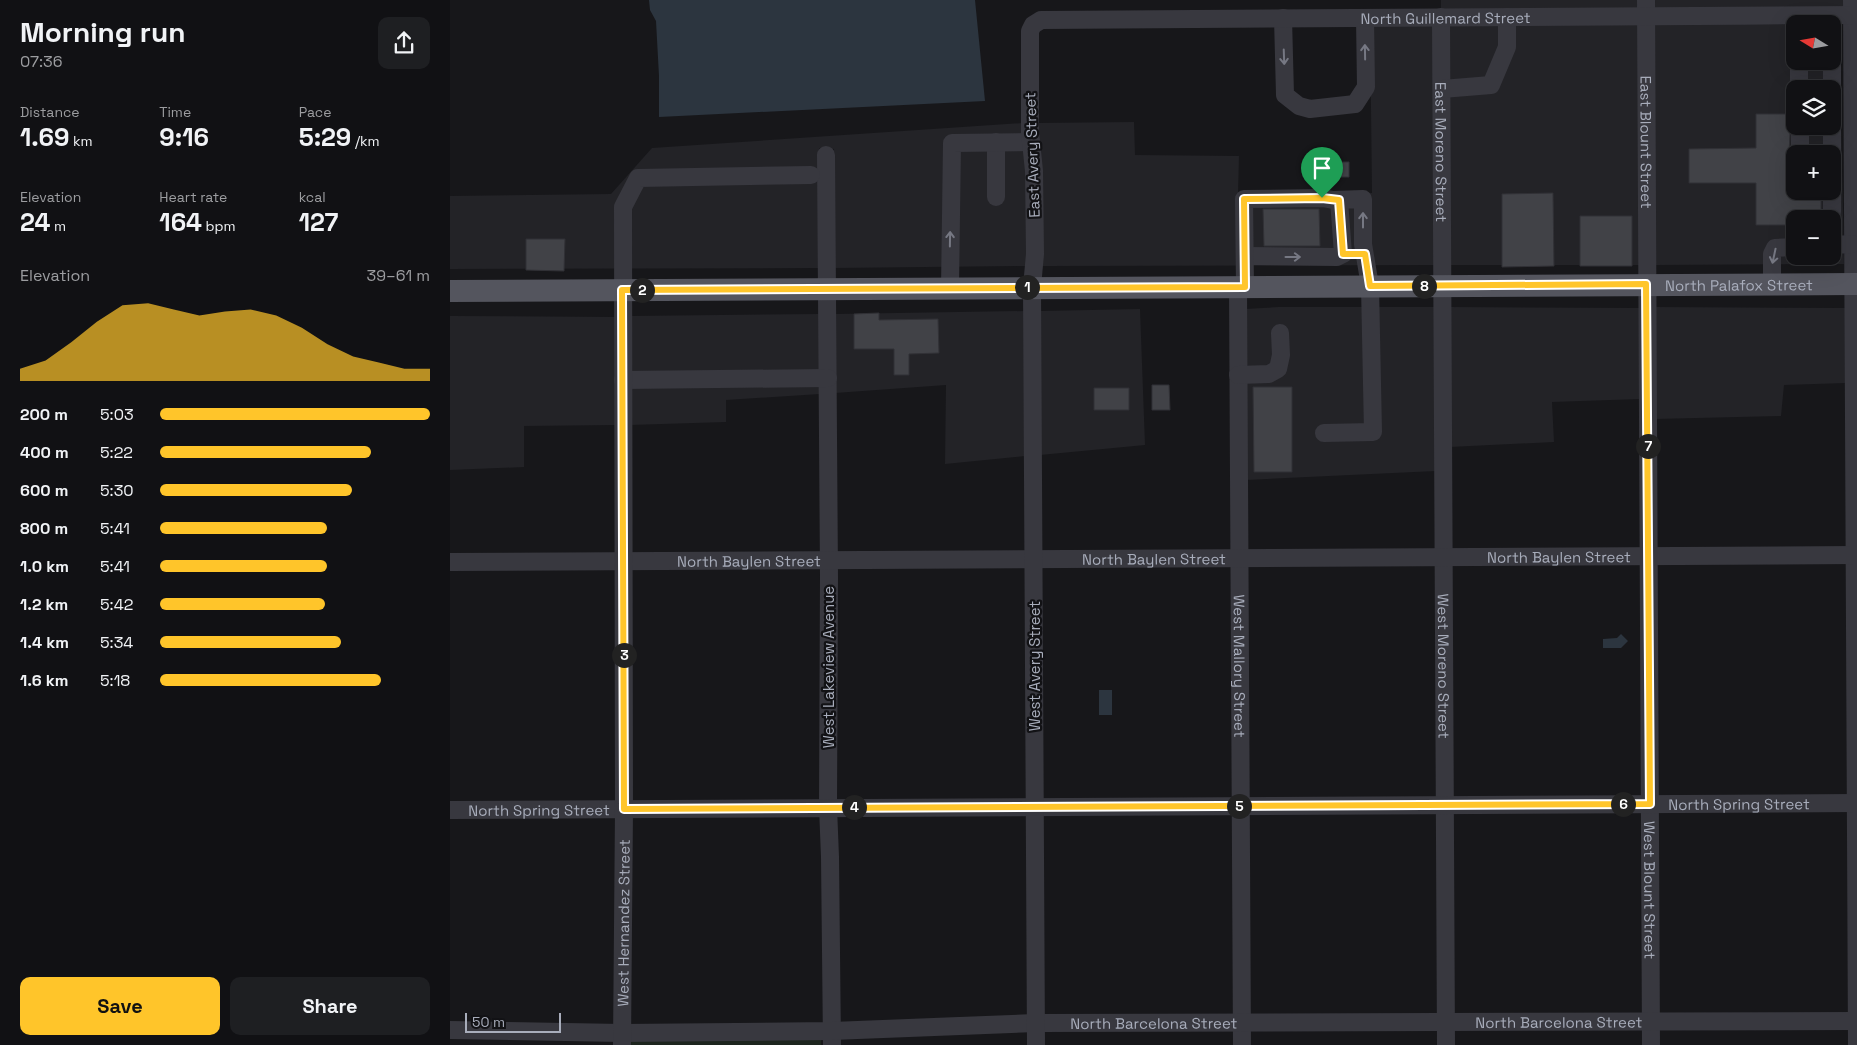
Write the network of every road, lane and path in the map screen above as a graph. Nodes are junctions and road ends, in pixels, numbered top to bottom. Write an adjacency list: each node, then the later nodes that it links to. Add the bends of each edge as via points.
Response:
1 (1646, 8): 2 (street, North Guillemard Street); 6 (street, North Guillemard Street); 23 (street, East Blount Street)
2 (1853, 10): 8 (street)
3 (1441, 17): 5 (street, North Guillemard Street); 6 (street, North Guillemard Street); 10 (street, East Moreno Street)
4 (1283, 18): 5 (street, North Guillemard Street); 5 (street, one-way to 5, via 1285,95 1298,106 1310,110 1355,104 1366,87); 7 (street, North Guillemard Street, via 1041,20)
5 (1365, 18)
6 (1507, 18): 10 (street, via 1507,47 1491,86)
7 (1035, 23): 12 (street, East Avery Street, via 1030,31)
8 (1852, 58): 9 (street); 17 (street)
9 (1841, 59)
10 (1442, 89): 27 (street, East Moreno Street)
11 (996, 142): 12 (street); 15 (street); 31 (street, one-way to 11, via 952,143)
12 (1031, 142): 28 (street, East Avery Street, via 1035,245)
13 (826, 155): 30 (street, West Lakeview Avenue)
14 (812, 175): 32 (street, West Hernandez Street, via 638,178 622,213)
15 (996, 197)
16 (1339, 200): 20 (street); 21 (street, one-way to 16, via 1363,199); 22 (street, West Mallory Street, via 1244,199)
17 (1852, 244): 18 (street); 25 (street)
18 (1841, 245)
19 (1786, 247): 24 (street, one-way to 24, via 1775,248 1772,254)
20 (1343, 254): 21 (street); 22 (street, one-way to 20, via 1337,257)
21 (1365, 254): 26 (street)
22 (1245, 256): 29 (street, West Mallory Street)
23 (1646, 284): 24 (main road, North Palafox Street); 27 (main road, North Palafox Street); 41 (street, West Blount Street)
24 (1772, 284): 25 (main road, North Palafox Street)
25 (1855, 284): 39 (street)
26 (1370, 286): 27 (main road, North Palafox Street); 29 (main road, North Palafox Street); 38 (street, via 1372,432)
27 (1442, 286): 40 (street, West Moreno Street)
28 (1032, 287): 29 (main road, North Palafox Street); 31 (main road, North Palafox Street); 43 (street, West Avery Street)
29 (1241, 287): 35 (street, West Mallory Street)
30 (828, 288): 31 (main road, North Palafox Street); 32 (main road, North Palafox Street); 36 (street, West Lakeview Avenue)
31 (950, 288)
32 (622, 290): 33 (main road, North Palafox Street); 37 (street, West Hernandez Street)
33 (450, 291)
34 (1280, 333): 35 (street, via 1278,369 1269,374)
35 (1238, 375): 42 (street, West Mallory Street)
36 (828, 378): 37 (street); 44 (street, West Lakeview Avenue)
37 (623, 380): 45 (street, West Hernandez Street)
38 (1324, 433)
39 (1856, 555): 41 (street, North Baylen Street); 47 (street)
40 (1443, 556): 41 (street, North Baylen Street); 42 (street, North Baylen Street); 49 (street, West Moreno Street)
41 (1648, 556): 48 (street, West Blount Street)
42 (1238, 558): 43 (street, North Baylen Street); 50 (street, West Mallory Street)
43 (1033, 559): 44 (street, North Baylen Street); 52 (street, West Avery Street)
44 (828, 560): 45 (street, North Baylen Street); 51 (street, West Lakeview Avenue)
45 (624, 561): 46 (street, North Baylen Street); 53 (street, West Hernandez Street)
46 (450, 562)
47 (1856, 803): 48 (street, North Spring Street); 56 (street)
48 (1650, 804): 49 (street, North Spring Street); 55 (street, West Blount Street)
49 (1445, 805): 50 (street, North Spring Street); 57 (street, West Moreno Street)
50 (1240, 806): 52 (street, North Spring Street); 59 (street, West Mallory Street)
51 (828, 807): 52 (street, North Spring Street); 53 (street, North Spring Street); 61 (street, West Lakeview Avenue)
52 (1034, 807): 58 (street, West Avery Street)
53 (624, 809): 54 (street, North Spring Street); 62 (street, West Hernandez Street)
54 (450, 810)
55 (1651, 1021): 56 (street, North Barcelona Street); 57 (street, North Barcelona Street); 66 (street, West Blount Street)
56 (1857, 1021): 67 (street)
57 (1446, 1022): 59 (street, North Barcelona Street); 65 (street, West Moreno Street)
58 (1035, 1023): 59 (street, North Barcelona Street); 61 (street, North Barcelona Street); 63 (street, West Avery Street)
59 (1242, 1023): 64 (street, West Mallory Street)
60 (450, 1030): 62 (street, North Barcelona Street)
61 (832, 1038): 62 (street, North Barcelona Street)
62 (622, 1039)
63 (1036, 1045)
64 (1242, 1045)
65 (1446, 1045)
66 (1651, 1045)
67 (1857, 1045)

